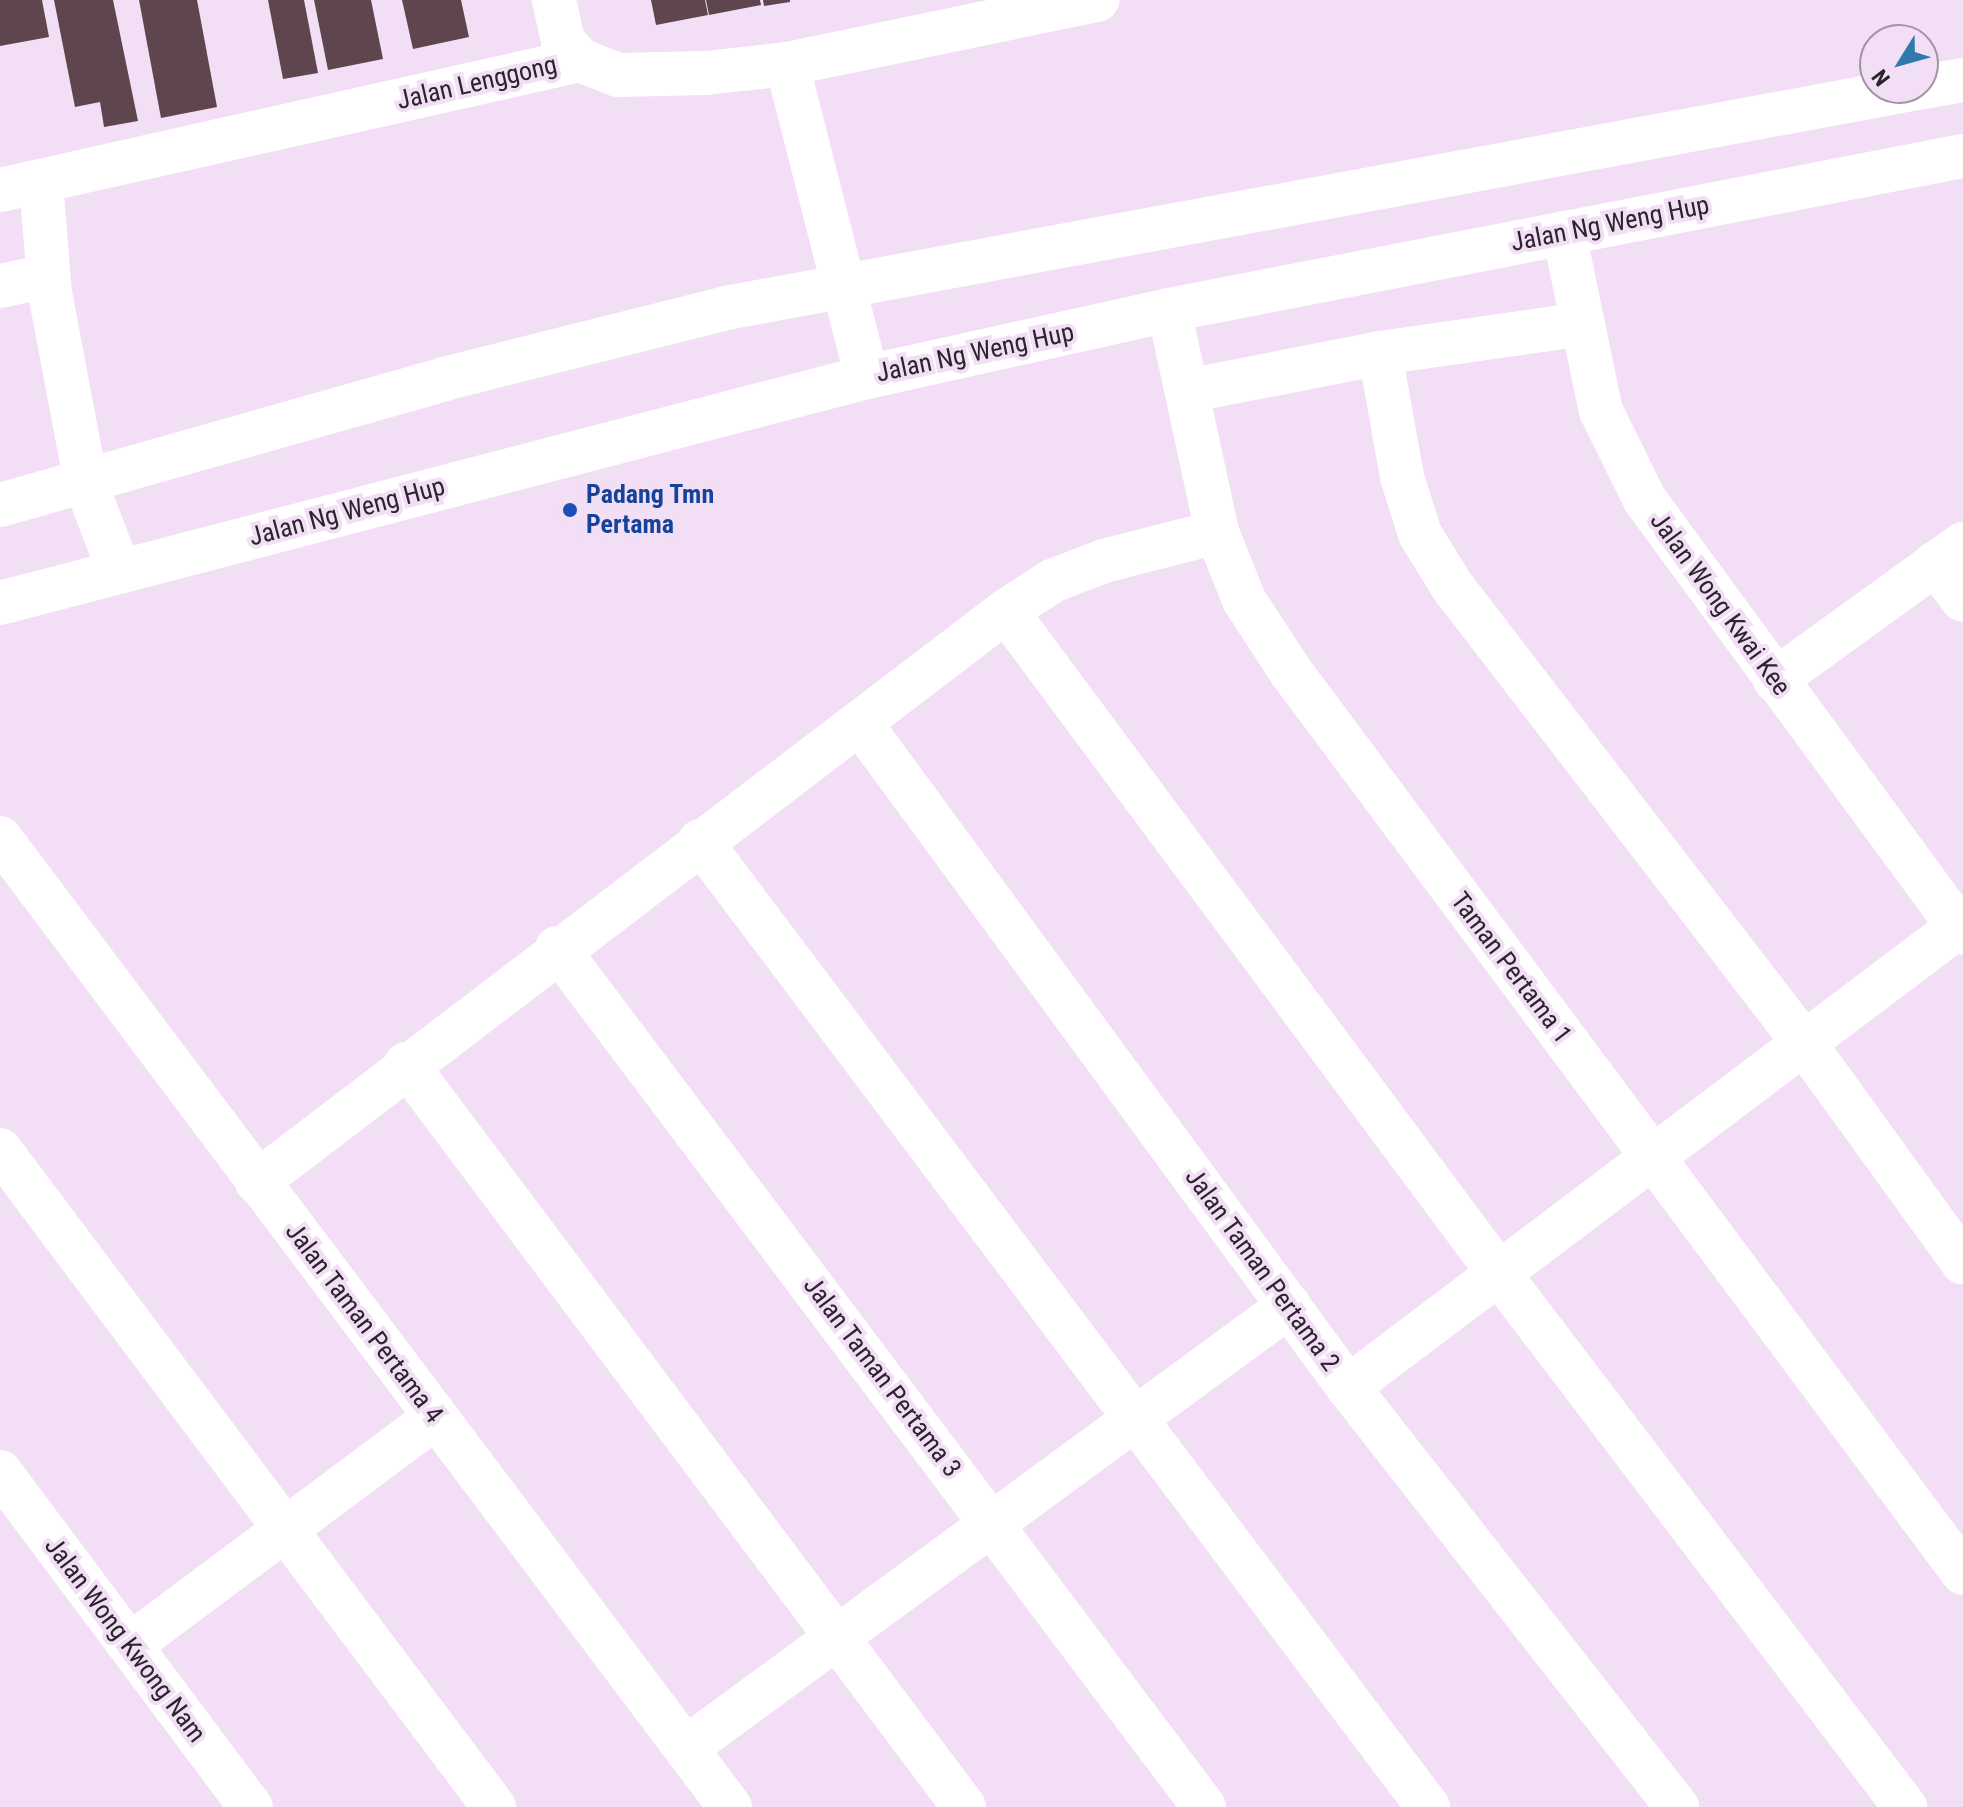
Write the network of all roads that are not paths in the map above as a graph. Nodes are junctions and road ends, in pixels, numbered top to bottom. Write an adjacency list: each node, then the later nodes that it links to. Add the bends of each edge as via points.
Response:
1 (554, 0): 3 (street, via 563,41)
2 (1097, 0): 4 (street, Jalan Lenggong)
3 (580, 60): 4 (street, Jalan Lenggong, via 618,75 660,78); 9 (street, Jalan Lenggong)
4 (787, 64): 12 (street)
5 (1963, 80): 6 (street)
6 (1939, 84)
7 (1859, 99): 12 (street)
8 (1963, 156): 10 (street, Jalan Ng Weng Hup)
9 (21, 186): 11 (street)
10 (1564, 233): 14 (street, Jalan Ng Weng Hup); 15 (street, Jalan Wong Kwai Kee)
11 (48, 276): 13 (street); 19 (street)
12 (839, 284): 17 (street); 19 (street, via 444,379)
13 (0, 286)
14 (1169, 310): 17 (street, Jalan Ng Weng Hup); 18 (street, Taman Pertama 1)
15 (1583, 324): 16 (street); 27 (street, Jalan Wong Kwai Kee, via 1601,411 1645,500)
16 (1380, 353): 18 (street); 33 (street, via 1402,477 1420,534 1452,586)
17 (867, 377): 23 (street, Jalan Ng Weng Hup)
18 (1187, 391): 21 (street, Taman Pertama 1)
19 (86, 484): 20 (street); 23 (street)
20 (0, 505)
21 (1217, 532): 26 (street, via 1104,561 1052,581); 36 (street, Taman Pertama 1, via 1244,600 1291,672)
22 (1949, 553): 24 (street); 27 (street)
23 (119, 571): 25 (street, Jalan Ng Weng Hup)
24 (1963, 600)
25 (0, 603)
26 (1006, 611): 28 (street); 39 (street)
27 (1775, 680): 31 (street, Jalan Wong Kwai Kee)
28 (860, 723): 30 (street); 40 (street, Jalan Taman Pertama 2)
29 (0, 838): 37 (street, Jalan Taman Pertama 4)
30 (700, 841): 32 (street); 43 (street)
31 (1960, 930): 33 (street)
32 (557, 948): 34 (street); 45 (street, Jalan Taman Pertama 3)
33 (1804, 1043): 36 (street); 38 (street)
34 (406, 1064): 37 (street); 48 (street)
35 (0, 1150): 46 (street)
36 (1650, 1155): 39 (street); 47 (street, Taman Pertama 1)
37 (257, 1182): 42 (street, Jalan Taman Pertama 4)
38 (1963, 1263)
39 (1497, 1271): 41 (street); 58 (street)
40 (1289, 1306): 41 (street, Jalan Taman Pertama 2); 43 (street)
41 (1348, 1387): 57 (street, Jalan Taman Pertama 2)
42 (435, 1418): 46 (street); 50 (street, Jalan Taman Pertama 4)
43 (1132, 1419): 45 (street); 56 (street)
44 (0, 1472): 49 (street, Jalan Wong Kwong Nam)
45 (994, 1525): 48 (street); 55 (street, Jalan Taman Pertama 3)
46 (287, 1531): 49 (street); 52 (street)
47 (1963, 1573)
48 (835, 1637): 50 (street); 54 (street)
49 (130, 1645): 51 (street, Jalan Wong Kwong Nam)
50 (686, 1748): 53 (street, Jalan Taman Pertama 4)
51 (251, 1807)
52 (494, 1807)
53 (730, 1807)
54 (964, 1807)
55 (1204, 1807)
56 (1428, 1807)
57 (1677, 1807)
58 (1905, 1807)

